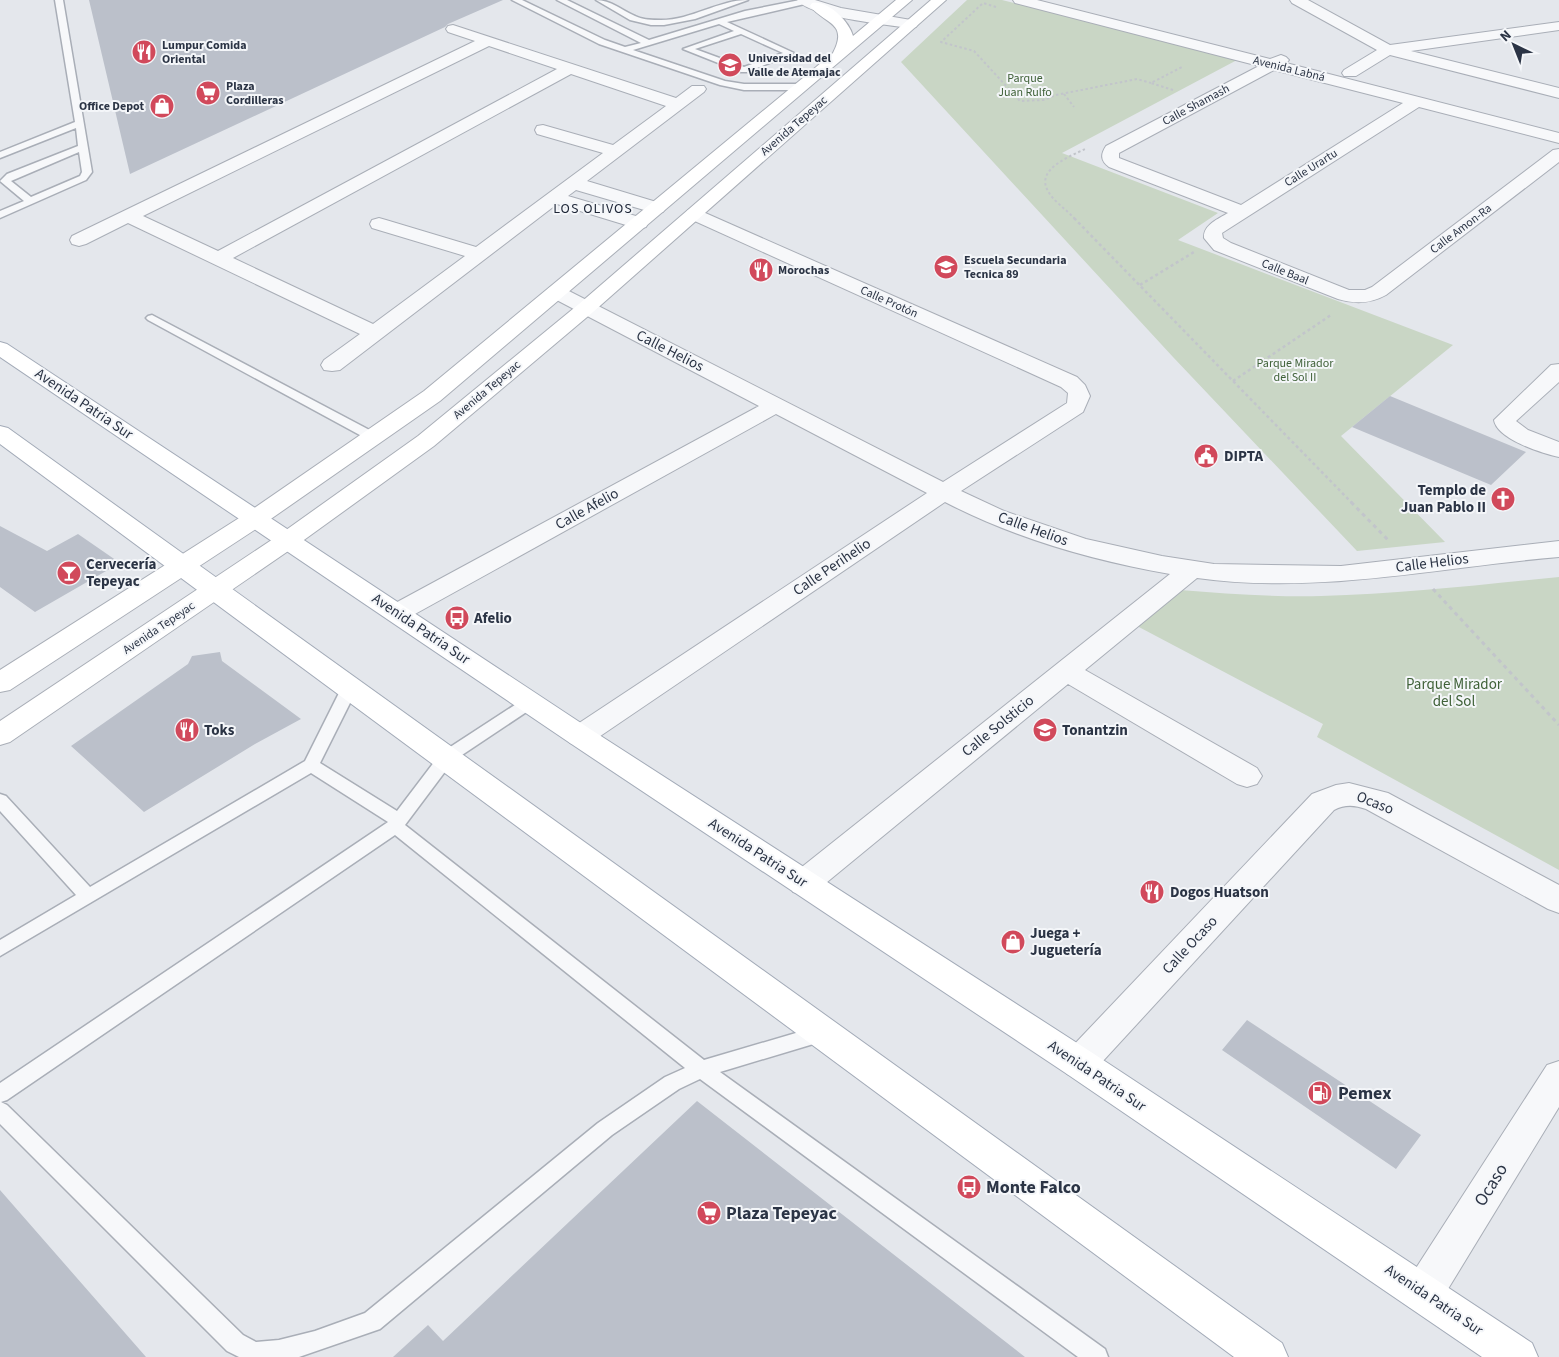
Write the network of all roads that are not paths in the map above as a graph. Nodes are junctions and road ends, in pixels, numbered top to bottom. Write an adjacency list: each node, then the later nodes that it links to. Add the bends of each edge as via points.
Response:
1 (59, 0): 35 (lane)
2 (516, 0): 22 (lane)
3 (561, 0): 20 (lane)
4 (600, 0): 12 (lane, via 637,19 660,23)
5 (744, 0): 12 (lane)
6 (836, 0): 13 (street, via 853,6)
7 (939, 0): 15 (street, Avenida Tepeyac)
8 (1020, 0): 27 (street, Avenida Labná)
9 (1059, 0): 27 (street, Avenida Labná)
10 (1297, 0): 25 (street)
11 (809, 3): 13 (street); 14 (lane); 26 (street, via 831,15 845,32 846,40)
12 (730, 4): 14 (lane)
13 (894, 10): 15 (street); 26 (street, Avenida Tepeyac)
14 (748, 13): 16 (lane)
15 (918, 18): 50 (street, Avenida Tepeyac)
16 (719, 21): 19 (lane); 23 (lane)
17 (1559, 26): 25 (street)
18 (453, 29): 21 (street)
19 (742, 31): 19 (lane, via 790,54 744,70 686,49)
20 (627, 33): 22 (lane); 23 (lane)
21 (488, 41): 28 (street); 52 (street)
22 (602, 42): 24 (lane)
23 (648, 43): 24 (lane)
24 (625, 50): 30 (lane, via 723,83 744,87)
25 (1388, 50): 29 (street); 32 (street)
26 (839, 56): 30 (street, Avenida Tepeyac)
27 (1280, 61): 29 (street, Avenida Labná); 33 (street, Avenida Labná); 49 (street, Calle Shamash, via 1112,150 1109,157 1115,164)
28 (570, 68): 34 (street); 58 (street)
29 (1350, 73): 36 (street, Avenida Labná)
30 (802, 87): 48 (street, Avenida Tepeyac)
31 (698, 89): 34 (street)
32 (1559, 93)
33 (1418, 102): 38 (street, Avenida Labná); 49 (street, Calle Urartu)
34 (677, 104): 40 (street)
35 (79, 124): 39 (lane); 42 (lane)
36 (1559, 127)
37 (543, 130): 40 (street)
38 (1559, 138)
39 (83, 147): 44 (lane); 47 (lane, via 87,172 83,178)
40 (615, 151): 45 (street)
41 (1559, 154): 60 (street, Calle Amon-Ra, via 1379,291)
42 (0, 155)
43 (0, 172): 44 (lane)
44 (10, 176): 47 (lane, via 5,181 8,185)
45 (573, 183): 46 (street); 48 (street)
46 (554, 198): 53 (street); 57 (street)
47 (31, 202): 51 (lane)
48 (657, 208): 53 (street, Avenida Tepeyac)
49 (1242, 212): 56 (street, Calle Urartu, via 1214,230)
50 (694, 214): 61 (street, Avenida Tepeyac); 67 (street, Calle Protón, via 1069,382)
51 (0, 215)
52 (128, 216): 55 (street); 58 (street)
53 (639, 223): 59 (street, Avenida Tepeyac)
54 (379, 224): 57 (street)
55 (80, 240)
56 (1213, 240): 60 (street, Calle Baal, via 1333,291)
57 (479, 254): 63 (street)
58 (218, 259): 63 (street)
59 (556, 292): 61 (street, Calle Helios); 70 (street, Avenida Tepeyac, via 432,396)
60 (1359, 297)
61 (586, 308): 68 (street, Calle Helios); 74 (street, Avenida Tepeyac, via 426,441)
62 (152, 318): 70 (lane)
63 (375, 332): 65 (street)
64 (0, 348): 73 (street, Avenida Patria Sur)
65 (332, 365)
66 (1559, 370): 71 (street, via 1505,420 1506,425 1520,435)
67 (1080, 394): 72 (street, Calle Perihelio, via 1074,407)
68 (777, 405): 72 (street, Calle Helios); 79 (street, Calle Afelio)
69 (0, 433): 76 (street)
70 (373, 437): 73 (street, Avenida Tepeyac)
71 (1559, 450)
72 (944, 492): 77 (street, Calle Helios, via 1004,520 1070,543); 85 (street, Calle Perihelio)
73 (256, 518): 74 (street, Avenida Patria Sur); 76 (street, Avenida Tepeyac)
74 (288, 540): 78 (street, Avenida Tepeyac); 79 (street, Avenida Patria Sur)
75 (1559, 549): 77 (street, Calle Helios, via 1340,574)
76 (184, 566): 78 (street); 81 (street, Avenida Tepeyac)
77 (1191, 570): 80 (street, Calle Solsticio)
78 (216, 589): 82 (street); 84 (street, Avenida Tepeyac)
79 (397, 613): 83 (street, Avenida Patria Sur)
80 (1066, 671): 88 (street); 92 (street, Calle Solsticio)
81 (0, 683)
82 (350, 687): 86 (street); 87 (lane)
83 (529, 702): 85 (street, Avenida Patria Sur); 86 (lane)
84 (0, 735)
85 (580, 736): 92 (street, Avenida Patria Sur)
86 (447, 757): 91 (lane); 96 (street)
87 (310, 765): 91 (lane); 93 (lane)
88 (1246, 776)
89 (1348, 793): 94 (street, Ocaso, via 1377,801); 97 (street, Calle Ocaso, via 1335,795 1323,802)
90 (0, 800): 93 (lane)
91 (396, 823): 98 (lane); 100 (lane)
92 (804, 883): 97 (street, Avenida Patria Sur)
93 (88, 897): 95 (lane)
94 (1559, 900)
95 (0, 950)
96 (824, 1033): 98 (lane); 104 (street)
97 (1079, 1063): 102 (street, Avenida Patria Sur)
98 (701, 1069): 101 (lane, via 672,1083 606,1129 372,1321 315,1342 255,1353 236,1343); 103 (lane)
99 (1559, 1076): 102 (street, Ocaso)
100 (0, 1094)
101 (0, 1112)
102 (1423, 1293): 105 (street, Avenida Patria Sur)
103 (1097, 1357)
104 (1268, 1357)
105 (1518, 1357)

